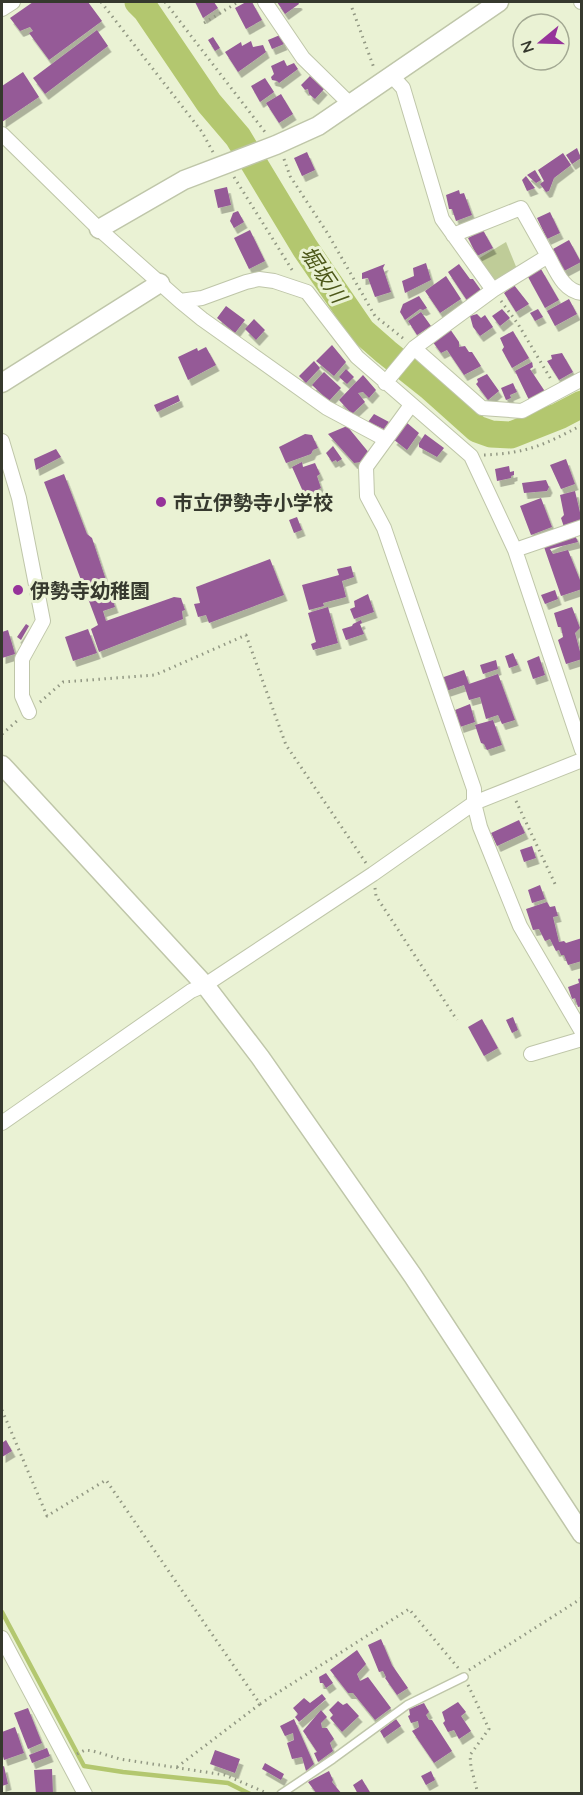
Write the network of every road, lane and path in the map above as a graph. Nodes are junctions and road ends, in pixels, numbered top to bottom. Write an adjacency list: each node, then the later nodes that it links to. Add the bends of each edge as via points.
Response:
1 (13, 2): 8 (street)
2 (101, 2): 14 (path, via 202,132 214,155)
3 (165, 2): 13 (path)
4 (238, 2): 9 (path)
5 (265, 2): 11 (street, via 303,58)
6 (499, 2): 10 (street)
7 (352, 8): 10 (path)
8 (2, 9)
9 (204, 23)
10 (386, 80): 11 (street); 16 (street, via 403,88 442,219)
11 (350, 104): 13 (street, via 318,126)
12 (2, 134): 15 (street)
13 (275, 146): 14 (street); 23 (path, via 375,316)
14 (225, 164): 15 (street, via 184,180); 20 (path)
15 (99, 229): 18 (street)
16 (453, 235): 17 (street, via 521,208); 19 (street)
17 (548, 256): 19 (street); 21 (street, via 566,287)
18 (160, 283): 22 (street); 26 (street)
19 (493, 290): 23 (street); 27 (path)
20 (307, 292): 22 (street, via 259,279 202,298); 25 (street, via 357,357)
21 (582, 293)
22 (180, 301): 30 (street, via 327,408)
23 (413, 351): 24 (street, via 482,408 522,411); 25 (street)
24 (582, 379)
25 (388, 380): 28 (street)
26 (2, 383)
27 (554, 384)
28 (411, 405): 30 (street); 32 (street)
29 (582, 425): 32 (path, via 540,447 510,454)
30 (385, 439): 42 (street, via 366,467 367,496 384,528 474,789)
31 (2, 441): 35 (street, via 19,498 43,621 22,659 22,696)
32 (471, 456): 34 (street)
33 (582, 528): 34 (street)
34 (515, 550): 36 (street)
35 (29, 712): 37 (path); 43 (path, via 63,682 155,675 246,635 285,745)
36 (575, 713): 38 (street)
37 (2, 734)
38 (582, 750)
39 (582, 760): 41 (street)
40 (2, 765): 45 (street)
41 (510, 788): 42 (street); 44 (path)
42 (474, 803): 43 (street); 47 (street, via 520,926)
43 (373, 874): 45 (street); 46 (path, via 376,896)
44 (556, 886)
45 (205, 986): 50 (street, via 192,991); 52 (street, via 260,1057 413,1276)
46 (457, 1020)
47 (582, 1032)
48 (582, 1039): 49 (street)
49 (531, 1054)
50 (2, 1123)
51 (2, 1410): 56 (path, via 47,1516 106,1480)
52 (582, 1534)
53 (582, 1598): 56 (path, via 463,1674 409,1609)
54 (2, 1638): 59 (street)
55 (464, 1677): 61 (lane, via 407,1705); 62 (path, via 489,1729 470,1755)
56 (260, 1704): 58 (path)
57 (85, 1750): 58 (path)
58 (177, 1767): 60 (path, via 225,1775)
59 (85, 1794)
60 (269, 1794)
61 (281, 1794)
62 (478, 1794)

